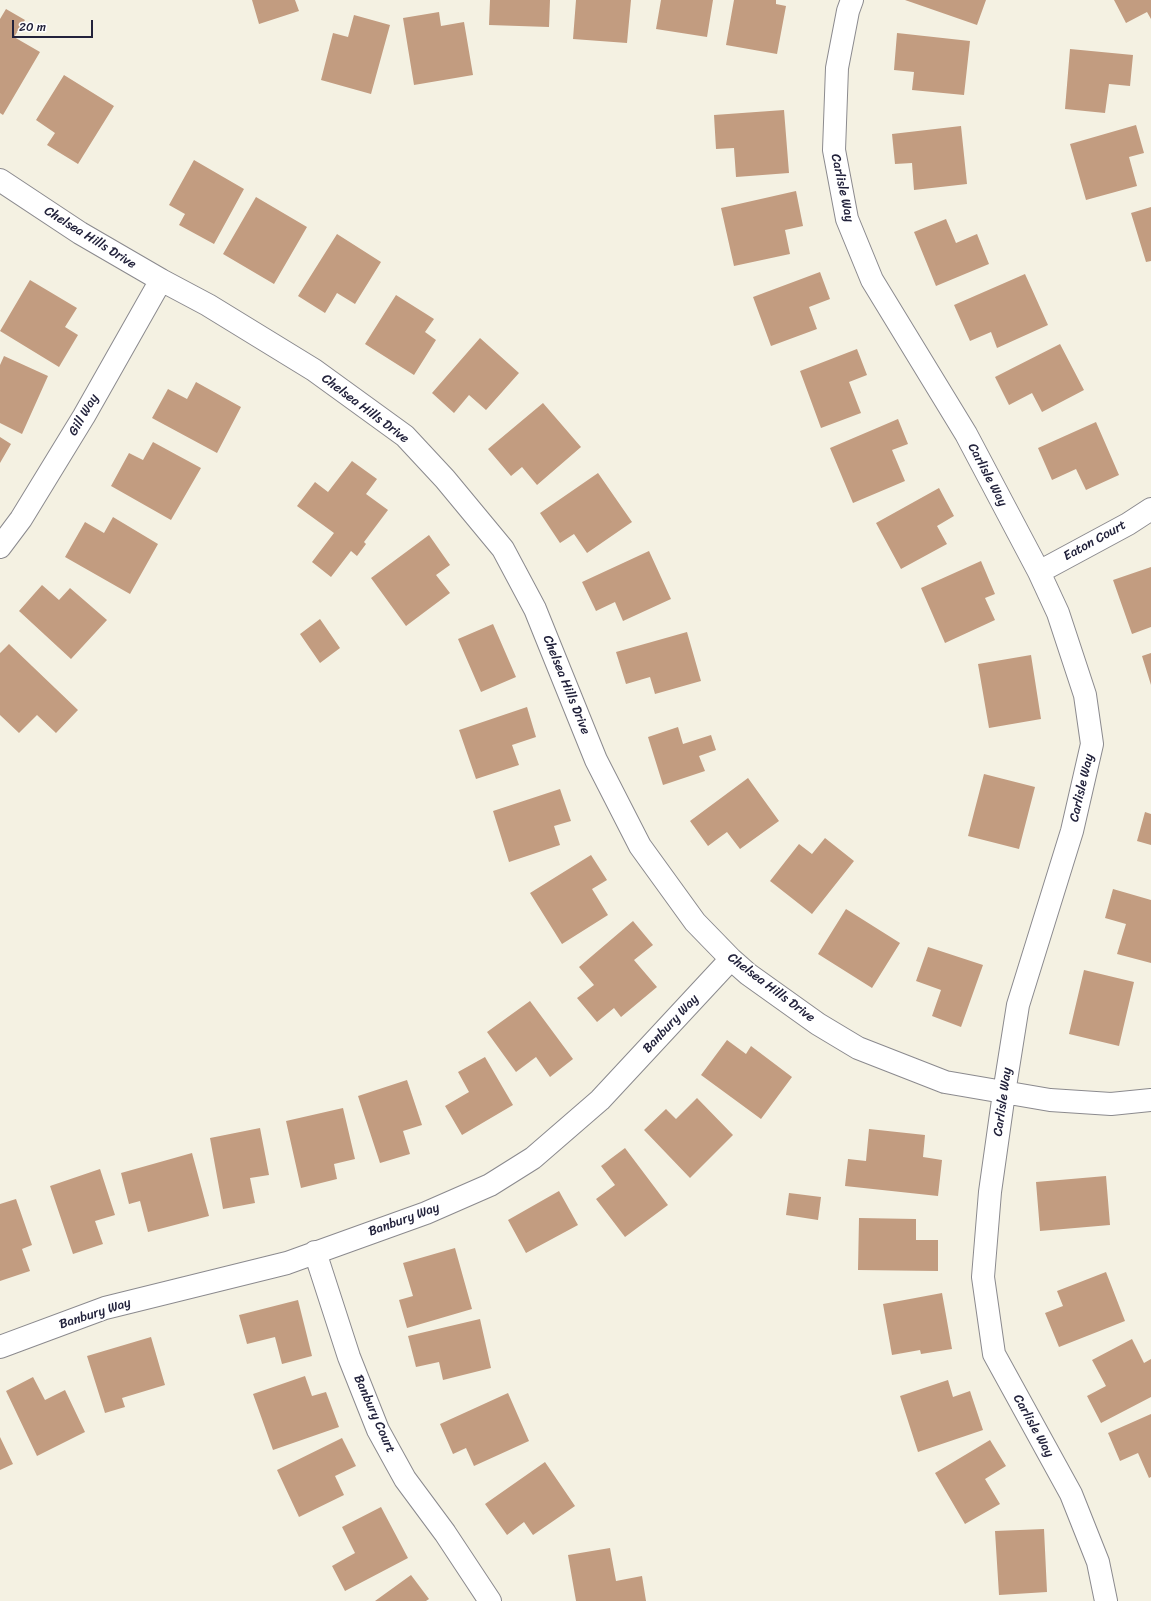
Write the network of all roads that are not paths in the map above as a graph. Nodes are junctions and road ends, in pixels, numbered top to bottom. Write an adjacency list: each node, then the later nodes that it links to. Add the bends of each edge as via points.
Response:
1 (852, 0): 6 (street, Carlisle Way, via 837,68 834,150 847,219 872,280 966,434)
2 (0, 180): 3 (street, Chelsea Hills Drive, via 80,233)
3 (161, 280): 5 (street, Gill Way, via 84,416 21,519); 7 (street, Chelsea Hills Drive, via 208,305 314,370 405,436 446,479 503,549 535,609 596,760 640,846 695,922)
4 (1151, 509): 6 (street, Eaton Court)
5 (0, 547)
6 (1039, 572): 8 (street, Carlisle Way, via 1058,613 1085,695 1092,744 1072,831 1018,1006)
7 (731, 959): 8 (street, Chelsea Hills Drive, via 818,1024 858,1048 946,1082); 10 (street, Banbury Way, via 600,1100 533,1158 490,1185 426,1214)
8 (1004, 1093): 9 (street, Chelsea Hills Drive, via 1050,1100 1111,1104); 13 (street, Carlisle Way, via 990,1192 983,1277 994,1354 1071,1494 1098,1562)
9 (1151, 1100)
10 (315, 1252): 11 (street, Banbury Way, via 287,1263 105,1308); 12 (street, Banbury Court, via 349,1357 378,1430 405,1479)
11 (0, 1347)
12 (490, 1601)
13 (1106, 1601)

